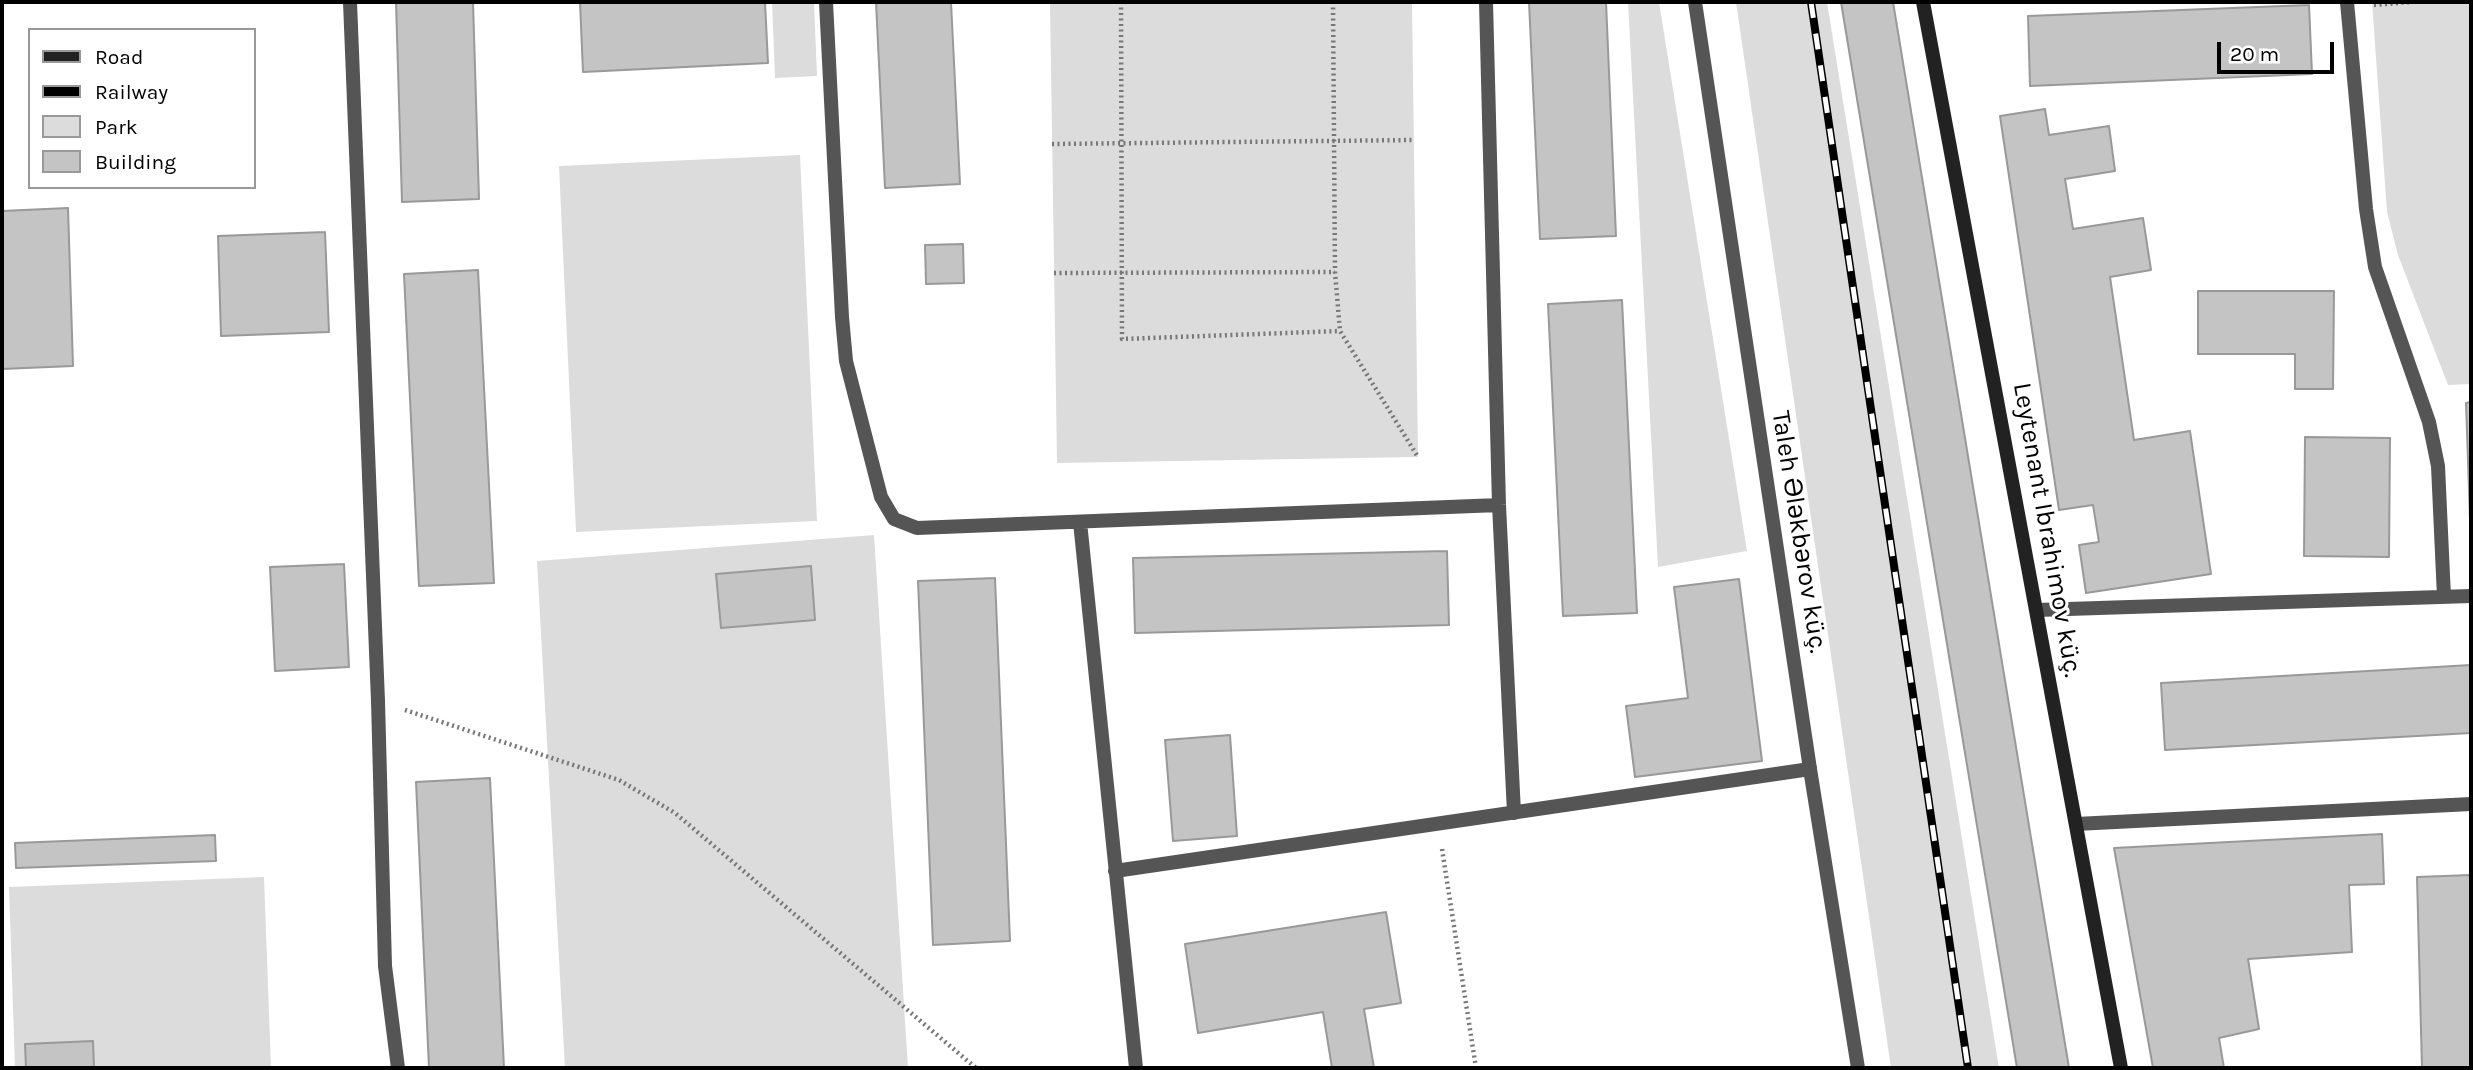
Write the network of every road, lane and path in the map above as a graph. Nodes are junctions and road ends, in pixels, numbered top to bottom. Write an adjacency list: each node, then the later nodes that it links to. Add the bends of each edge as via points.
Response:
1 (350, 2): 25 (street)
2 (826, 2): 21 (street, via 846,361 881,497 894,519 917,528)
3 (1121, 2): 12 (path)
4 (1333, 2): 13 (path)
5 (1486, 2): 20 (street)
6 (1695, 2): 26 (street, Taleh Ələkbərov küç.)
7 (1923, 2): 24 (street, Leytenant Ibrahimov küç.)
8 (2347, 2): 23 (street, via 2375,267 2429,422 2438,466)
9 (2411, 2): 10 (path)
10 (2372, 5)
11 (1414, 140): 13 (path)
12 (1121, 142): 13 (path); 14 (path); 17 (path)
13 (1334, 142): 15 (path)
14 (1052, 144)
15 (1335, 272): 17 (path); 18 (path)
16 (1054, 273): 17 (path)
17 (1121, 273): 18 (path, via 1122,339)
18 (1340, 331): 19 (path)
19 (1418, 457)
20 (1499, 505): 21 (street); 28 (street)
21 (1080, 522): 31 (street)
22 (2471, 596): 23 (street)
23 (2444, 597): 24 (street)
24 (2037, 610): 30 (street, Leytenant Ibrahimov küç.)
25 (378, 701): 32 (street, via 386,966); 33 (path, via 620,780 675,813)
26 (1810, 769): 28 (street); 36 (street, Taleh Ələkbərov küç.)
27 (2471, 804): 30 (street)
28 (1514, 813): 29 (street)
29 (1438, 824): 31 (street); 35 (path)
30 (2076, 824): 37 (street, Leytenant Ibrahimov küç.)
31 (1115, 871): 34 (street)
32 (398, 1068)
33 (976, 1068)
34 (1136, 1068)
35 (1476, 1068)
36 (1858, 1068)
37 (2121, 1068)

